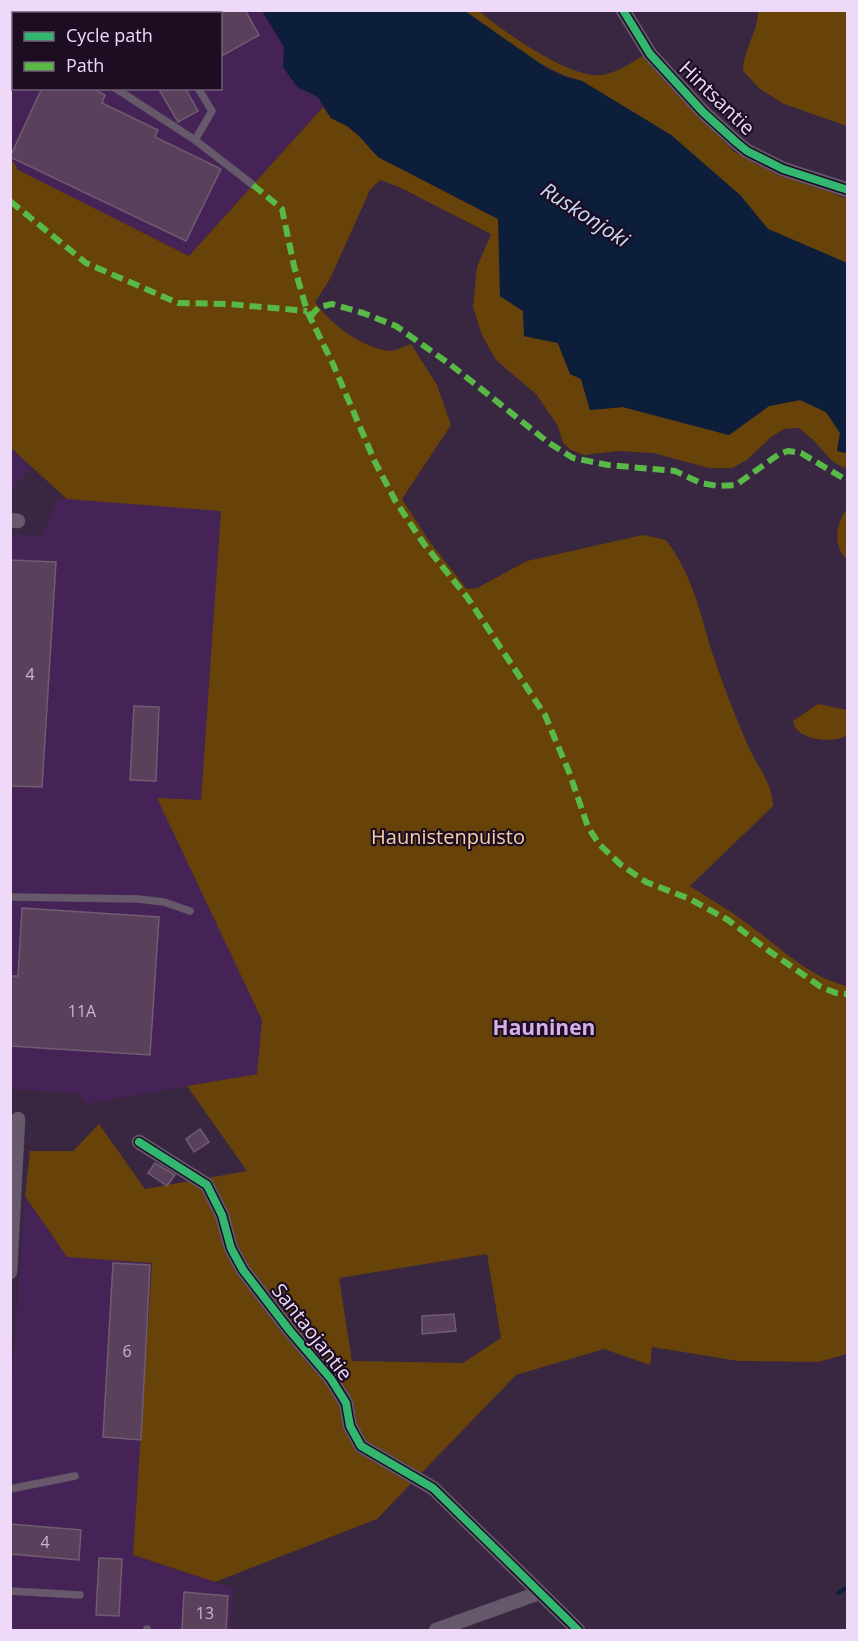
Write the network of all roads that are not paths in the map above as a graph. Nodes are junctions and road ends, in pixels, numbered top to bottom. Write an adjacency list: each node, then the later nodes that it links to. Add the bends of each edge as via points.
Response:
1 (622, 10): 6 (street, Hintsantie, via 650,54 703,112 747,151 783,169)
2 (120, 90): 4 (lane)
3 (199, 90): 4 (lane, via 212,111)
4 (195, 140): 5 (lane)
5 (253, 185)
6 (848, 190)
7 (10, 897): 8 (lane, via 138,899)
8 (190, 911)
9 (18, 1119): 11 (street)
10 (139, 1142): 15 (street, Santaojantie, via 207,1185 243,1270 331,1378 346,1403 350,1426 361,1446 433,1488)
11 (10, 1272)
12 (75, 1476): 13 (lane)
13 (10, 1490)
14 (10, 1590): 16 (lane)
15 (539, 1593): 17 (street); 18 (street, Santaojantie)
16 (80, 1595)
17 (436, 1630)
18 (578, 1630)

